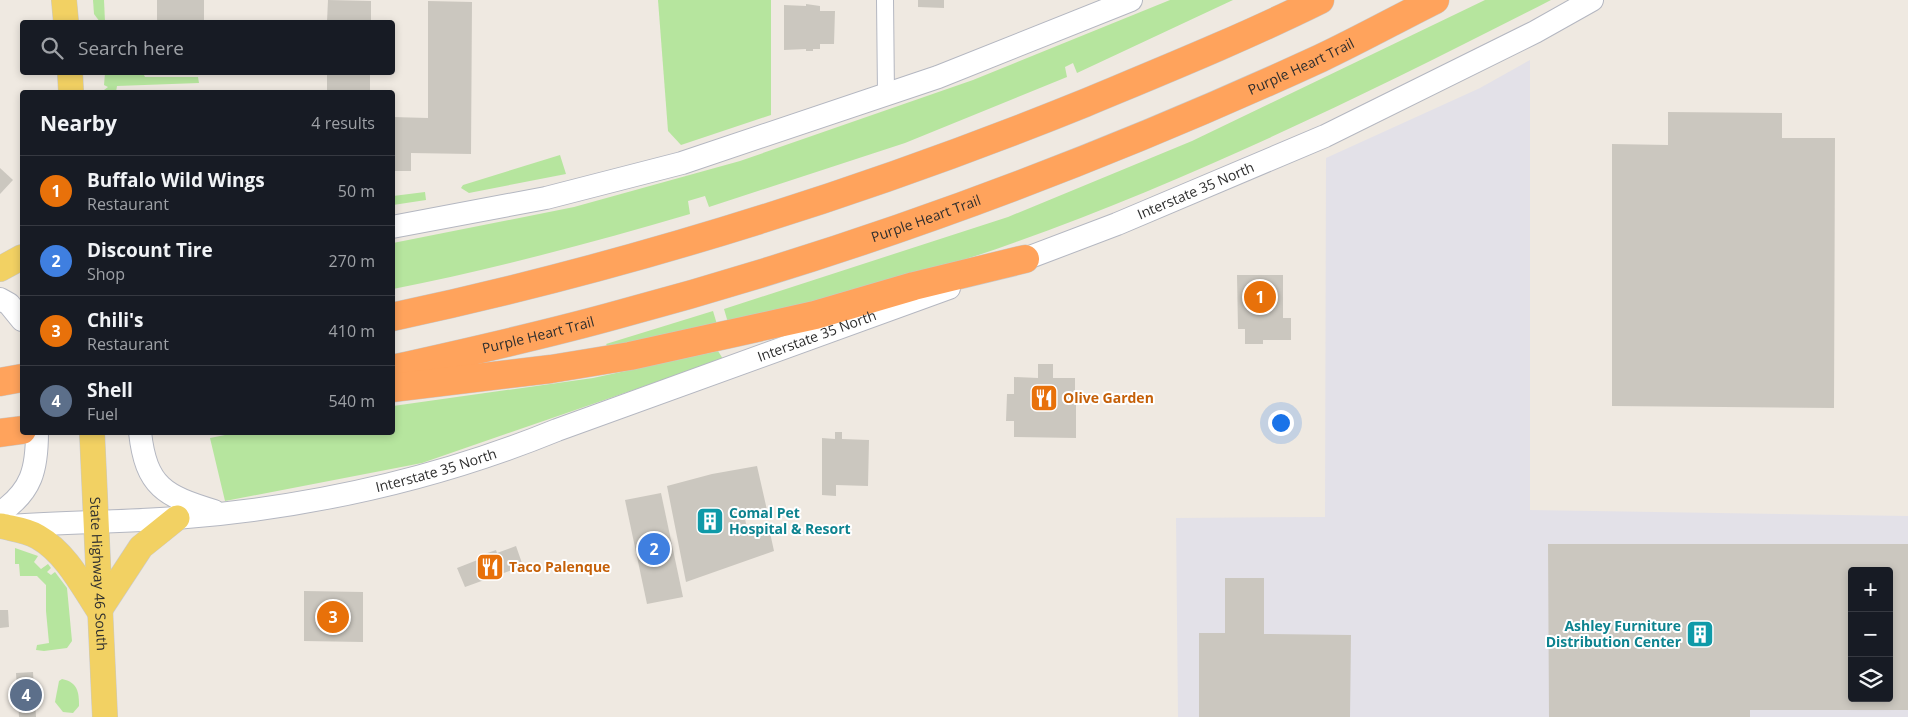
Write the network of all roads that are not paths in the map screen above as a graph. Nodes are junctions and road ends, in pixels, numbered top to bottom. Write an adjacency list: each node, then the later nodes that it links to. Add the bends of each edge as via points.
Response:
1 (64, 0): 8 (main road)
2 (885, 0): 11 (street)
3 (1131, 0): 7 (main road)
4 (1435, 0): 21 (highway, Purple Heart Trail, via 1323,57 1176,122 896,230 622,314)
5 (1592, 0): 14 (main road, Interstate 35 North, via 1536,32 1326,136 1118,224)
6 (1311, 4): 19 (highway, via 1150,76 893,177 633,258)
7 (1096, 7): 11 (main road, via 938,77)
8 (66, 20)
9 (70, 75): 10 (main road)
10 (71, 90)
11 (886, 94): 12 (main road, via 682,164 546,198)
12 (395, 227)
13 (20, 258): 15 (main road)
14 (1025, 258): 24 (highway, via 914,286 815,316 630,356); 30 (main road, Interstate 35 North, via 509,450 393,484)
15 (0, 269)
16 (20, 270): 17 (main road)
17 (0, 273)
18 (0, 299): 20 (main road)
19 (395, 315)
20 (20, 318)
21 (395, 368)
22 (20, 378): 23 (highway)
23 (0, 382)
24 (395, 388)
25 (20, 430): 26 (highway)
26 (0, 433)
27 (37, 435): 33 (main road, via 30,483)
28 (92, 435): 32 (main road, State Highway 46 South)
29 (141, 435): 30 (main road, via 147,469 156,483 178,499)
30 (222, 513): 31 (main road, Interstate 35 North)
31 (177, 518): 32 (main road, Interstate 35 North); 34 (main road, via 141,548)
32 (96, 520): 33 (main road, Interstate 35 North); 34 (main road, State Highway 46 South)
33 (0, 522): 34 (main road, via 37,536 51,547 63,558)
34 (99, 611): 35 (main road, State Highway 46 South)
35 (105, 717)

